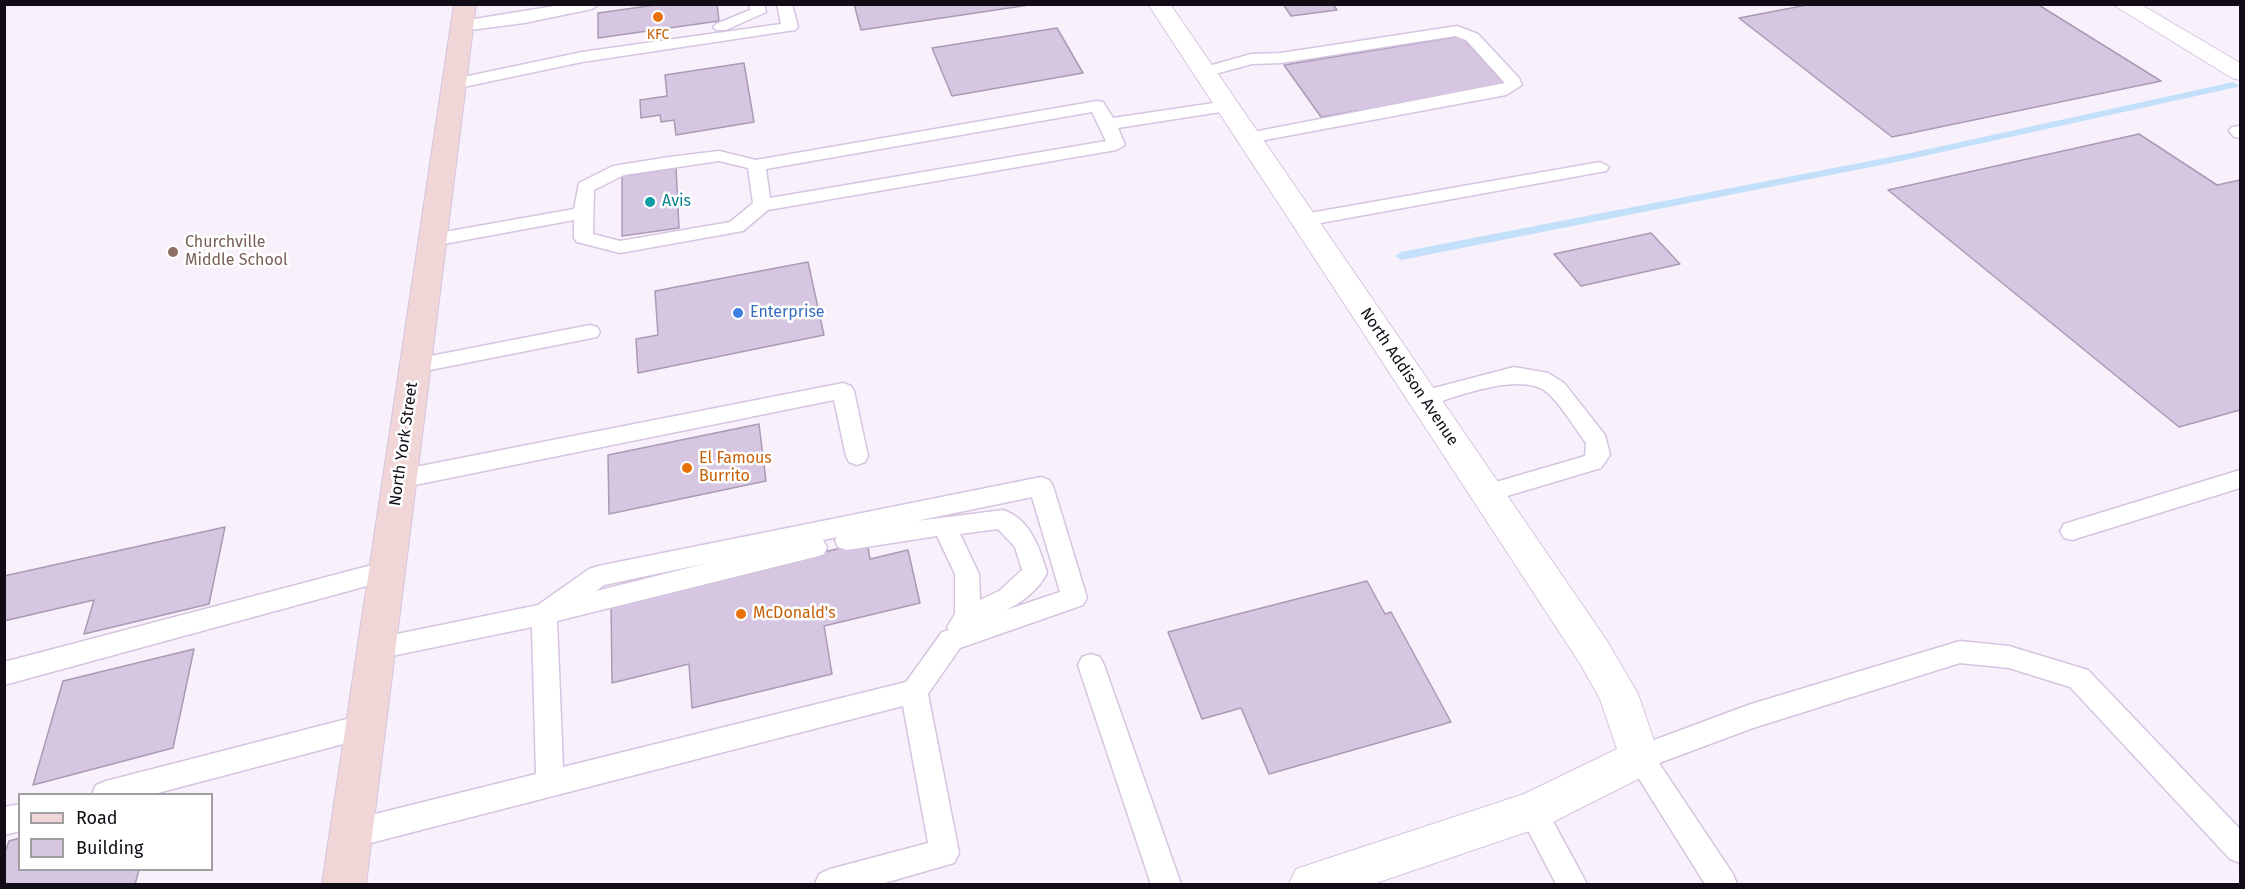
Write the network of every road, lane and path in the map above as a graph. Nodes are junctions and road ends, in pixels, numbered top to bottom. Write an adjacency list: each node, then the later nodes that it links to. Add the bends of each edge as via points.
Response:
1 (756, 4): 7 (lane, via 758,12 735,23)
2 (784, 4): 7 (lane, via 790,27)
3 (1159, 4): 8 (street, North Addison Avenue)
4 (2123, 4): 9 (street)
5 (590, 5): 6 (lane, via 524,18)
6 (464, 15): 10 (main road, North York Street)
7 (665, 45): 10 (lane, via 582,57)
8 (1204, 72): 11 (street, North Addison Avenue); 13 (lane, via 1251,59 1281,58 1457,31 1472,37 1514,85 1506,90)
9 (2241, 73)
10 (454, 84): 19 (main road, North York Street)
11 (1227, 105): 12 (lane); 13 (street, North Addison Avenue)
12 (1108, 124): 14 (lane, via 1097,106); 16 (lane, via 1116,145)
13 (1249, 138): 18 (street, North Addison Avenue)
14 (756, 165): 16 (lane); 17 (lane, via 719,156 619,170 585,187)
15 (1600, 167): 18 (lane)
16 (762, 205): 17 (lane, via 736,227 620,248 584,238)
17 (583, 213): 19 (lane)
18 (1304, 220): 22 (street, North Addison Avenue)
19 (433, 240): 21 (main road, North York Street)
20 (590, 332): 21 (lane)
21 (415, 366): 24 (main road, North York Street)
22 (1423, 399): 26 (street, North Addison Avenue); 26 (lane, via 1514,375 1540,378 1556,388 1597,441 1599,455 1593,462)
23 (857, 456): 24 (lane, via 843,391)
24 (400, 478): 29 (main road, North York Street)
25 (2241, 479): 28 (lane)
26 (1487, 493): 38 (street, North Addison Avenue, via 1618,694)
27 (944, 526): 30 (lane, via 840,541); 31 (lane, via 967,574); 31 (lane, via 1003,519 1026,543 1035,573 1008,598)
28 (2072, 531)
29 (387, 572): 33 (main road, North York Street); 35 (lane)
30 (544, 614): 32 (lane, via 598,576 1041,486 1074,598); 33 (lane); 39 (lane)
31 (968, 617): 32 (lane)
32 (951, 640): 36 (lane)
33 (377, 648): 37 (main road, North York Street)
34 (1091, 665): 46 (lane)
35 (4, 674)
36 (914, 692): 39 (lane); 45 (lane, via 944,853)
37 (366, 726): 40 (lane); 42 (main road, North York Street)
38 (1640, 758): 41 (street); 43 (lane, via 1751,716 1960,652 2009,657 2079,678); 49 (lane)
39 (550, 784): 42 (lane)
40 (114, 793)
41 (1532, 811): 47 (street); 48 (lane)
42 (351, 834): 44 (main road, North York Street)
43 (2241, 849)
44 (344, 885)
45 (830, 885)
46 (1166, 885)
47 (1311, 885)
48 (1572, 885)
49 (1722, 885)

